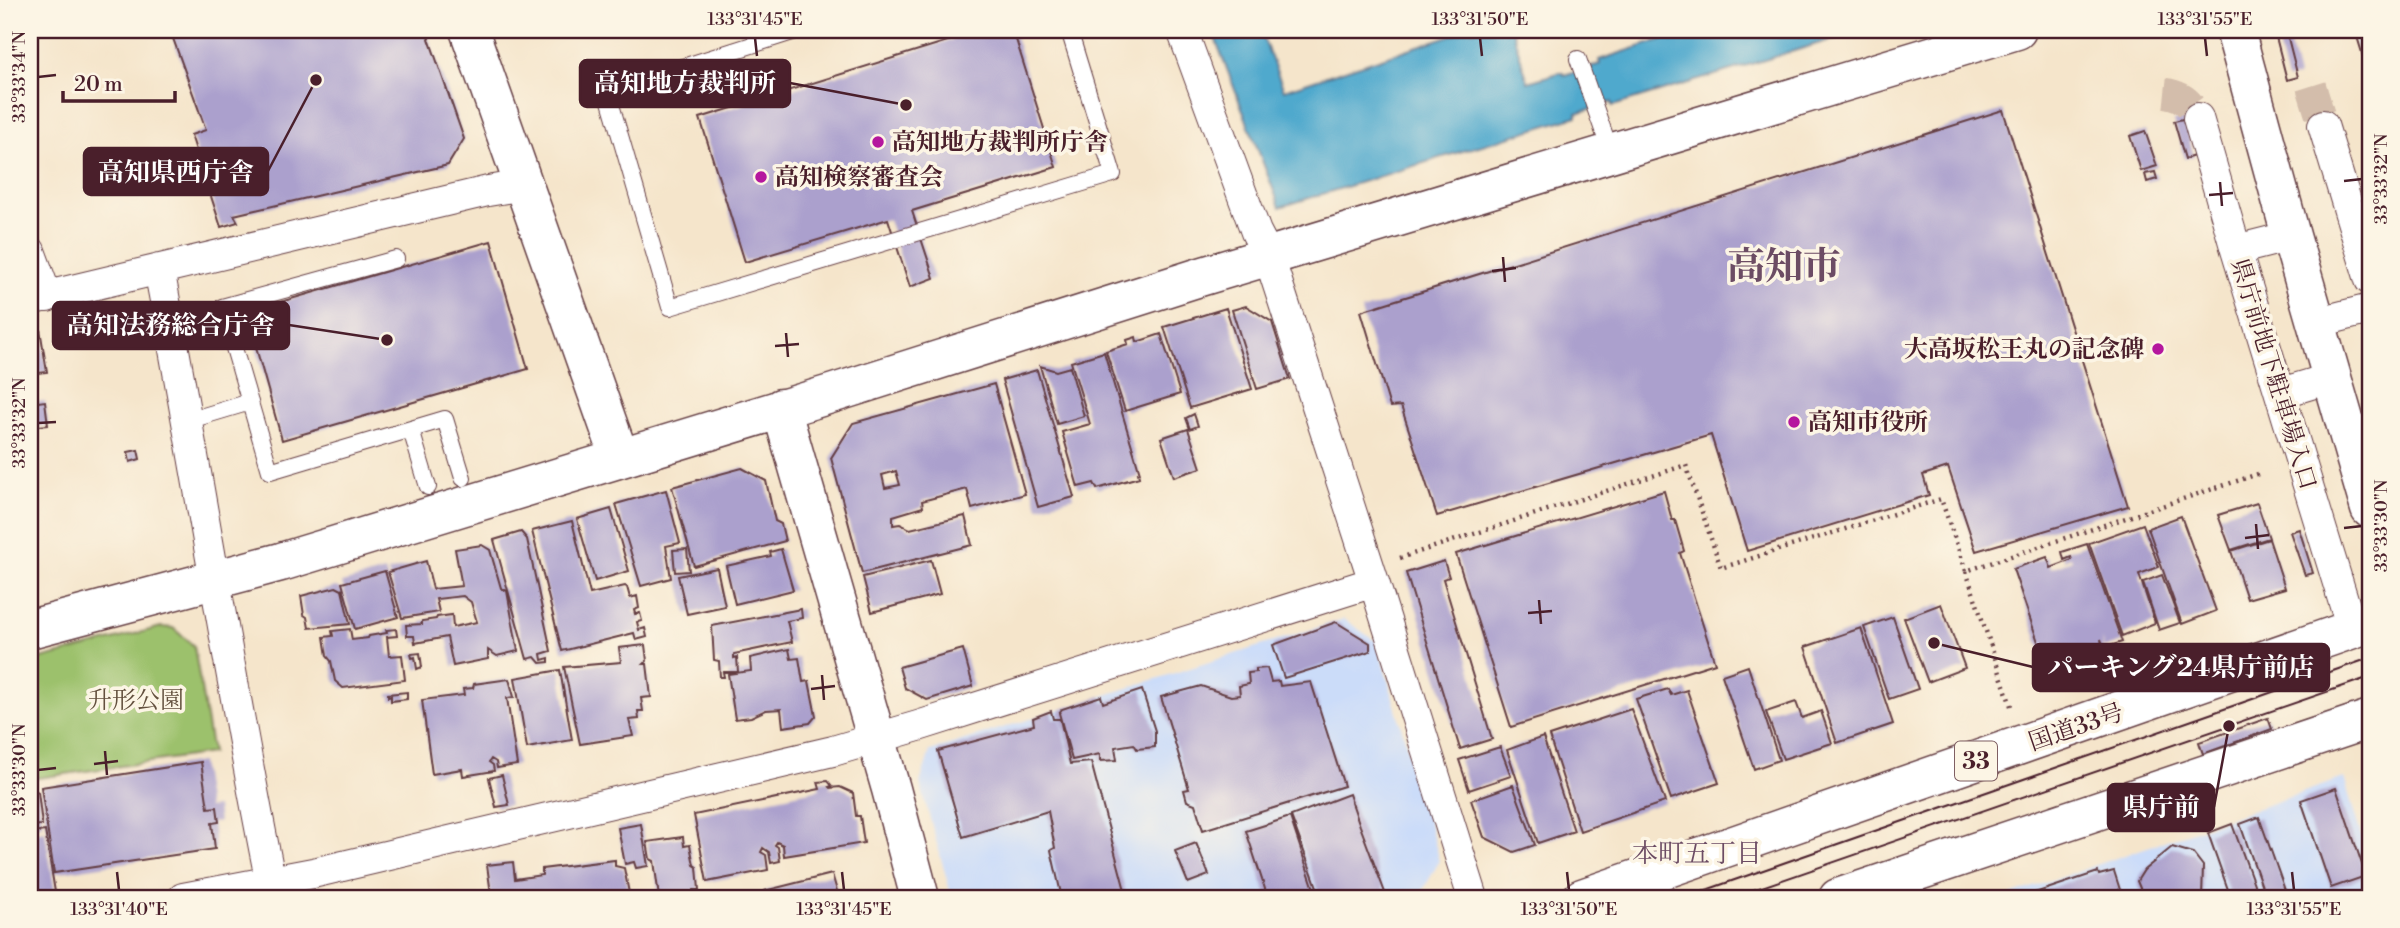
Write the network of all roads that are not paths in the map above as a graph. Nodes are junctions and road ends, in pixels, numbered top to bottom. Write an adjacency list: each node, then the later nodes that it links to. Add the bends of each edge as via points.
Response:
1 (469, 30): 11 (main road)
2 (799, 30): 3 (lane, via 607,90 670,307 1113,174)
3 (1069, 30)
4 (1182, 30): 15 (street)
5 (2017, 30): 10 (main road)
6 (2235, 30): 12 (main road)
7 (1578, 59): 10 (lane)
8 (2198, 118): 13 (street, 県庁前地下駐車場入口)
9 (2323, 125): 18 (street)
10 (1611, 153): 15 (main road)
11 (524, 185): 17 (street); 28 (main road)
12 (2291, 236): 13 (street); 21 (main road)
13 (2236, 250): 23 (street, 県庁前地下駐車場入口)
14 (30, 251): 19 (street)
15 (1269, 257): 25 (main road); 32 (street)
16 (396, 259): 24 (lane, via 222,307)
17 (159, 269): 19 (street); 26 (street)
18 (2370, 280)
19 (38, 299)
20 (2370, 309): 21 (street)
21 (2315, 323): 22 (main road)
22 (2331, 378): 23 (street); 31 (main road)
23 (2281, 394): 34 (street, 県庁前地下駐車場入口)
24 (250, 402): 26 (lane); 27 (lane, via 270,471)
25 (781, 408): 28 (main road); 37 (main road)
26 (187, 421): 33 (street)
27 (411, 430): 29 (lane, via 445,419); 30 (lane)
28 (621, 458): 33 (main road)
29 (463, 478)
30 (428, 487)
31 (2370, 509)
32 (1382, 572): 37 (street); 41 (street)
33 (216, 581): 35 (main road); 38 (street)
34 (2361, 626): 42 (main road, 国道33号 / 33)
35 (30, 629)
36 (2370, 719): 43 (main road)
37 (876, 738): 38 (street); 40 (main road)
38 (272, 890): 39 (street)
39 (183, 898)
40 (919, 898)
41 (1473, 898)
42 (1582, 898)
43 (1838, 898)

